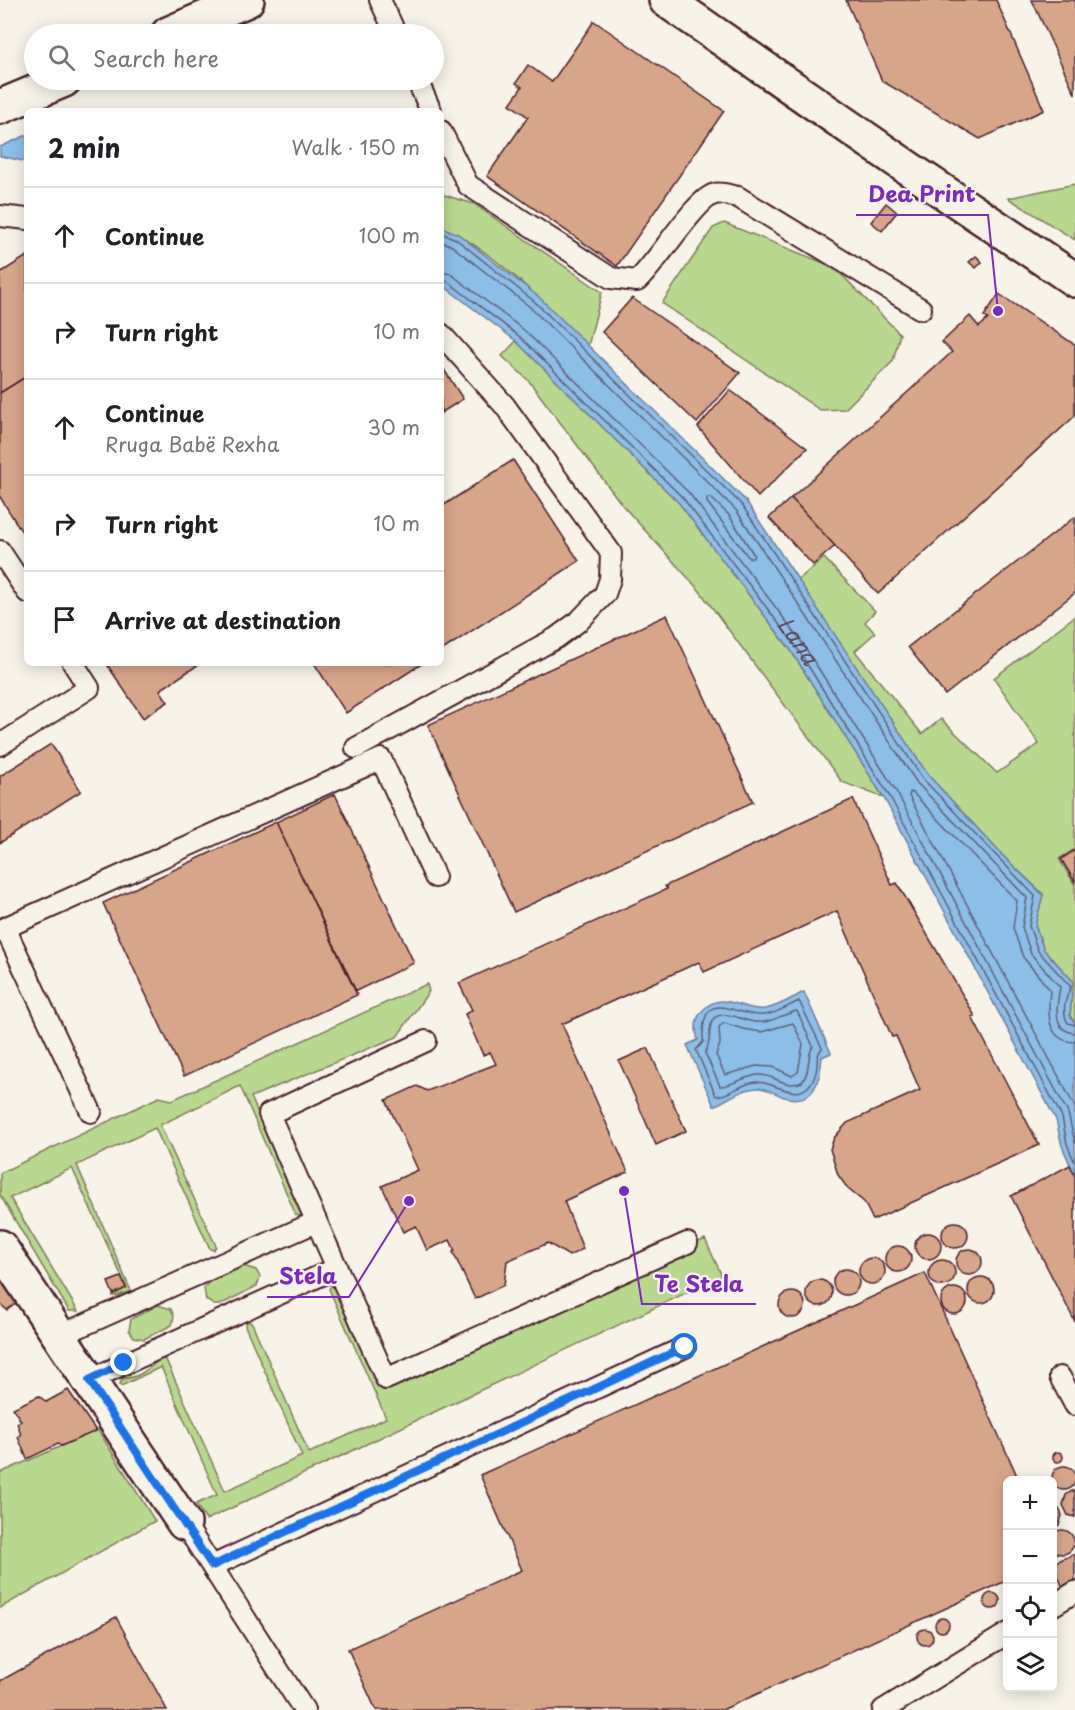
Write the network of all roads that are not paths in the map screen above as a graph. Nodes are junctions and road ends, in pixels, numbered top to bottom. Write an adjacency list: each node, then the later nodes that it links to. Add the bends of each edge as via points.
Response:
1 (247, 0): 4 (street)
2 (380, 0): 5 (lane)
3 (666, 0): 13 (street)
4 (191, 24)
5 (391, 24)
6 (40, 90): 8 (street)
7 (422, 90): 9 (lane)
8 (0, 107)
9 (430, 108)
10 (444, 137): 14 (lane, via 468,185 611,278 637,281 652,267 701,200 716,193 738,197)
11 (0, 216): 12 (lane)
12 (24, 219)
13 (1075, 280)
14 (921, 309)
15 (444, 337): 20 (lane, via 505,406 611,553 610,579 605,594 556,638)
16 (0, 550): 17 (lane)
17 (24, 587)
18 (75, 666): 19 (lane, via 89,688)
19 (0, 745)
20 (356, 748)
21 (435, 877): 22 (lane, via 381,759)
22 (3, 929): 24 (lane)
23 (426, 1041): 25 (lane, via 268,1114)
24 (91, 1112)
25 (316, 1222): 28 (lane); 29 (lane)
26 (687, 1243): 28 (lane, via 386,1379)
27 (0, 1247): 29 (street)
28 (337, 1268): 32 (lane)
29 (60, 1336): 32 (street)
30 (685, 1347): 35 (lane)
31 (1060, 1377): 33 (lane)
32 (89, 1380): 34 (street)
33 (1075, 1405)
34 (184, 1523): 35 (lane)
35 (212, 1566): 39 (lane)
36 (1075, 1592): 37 (lane)
37 (1057, 1603)
38 (1003, 1636): 40 (lane)
39 (304, 1710)
40 (883, 1710)

